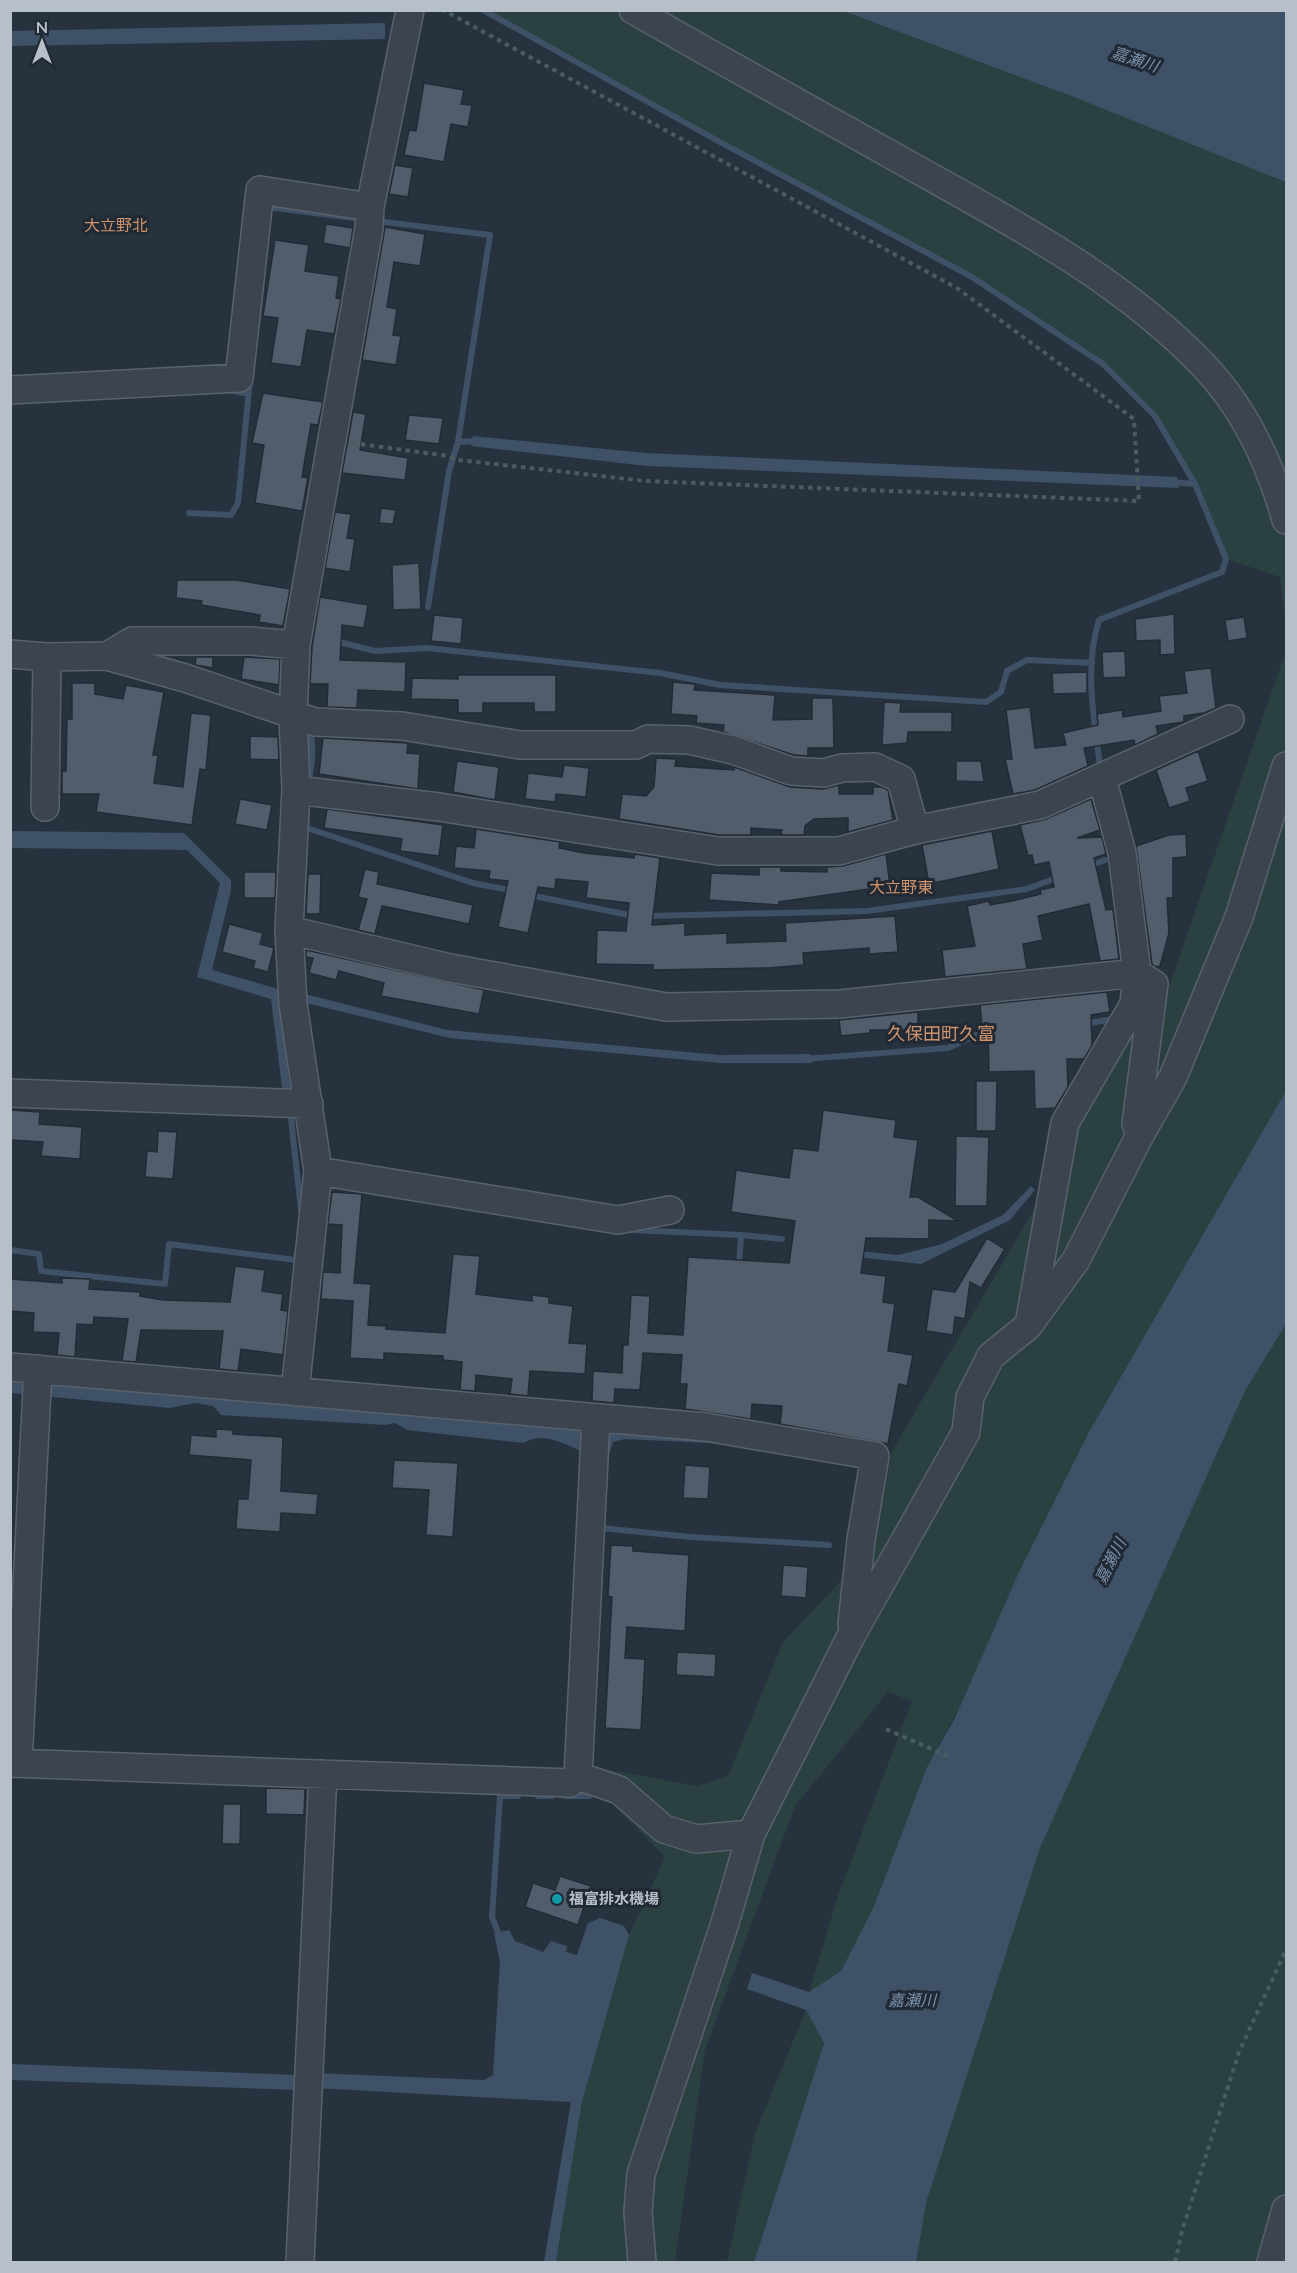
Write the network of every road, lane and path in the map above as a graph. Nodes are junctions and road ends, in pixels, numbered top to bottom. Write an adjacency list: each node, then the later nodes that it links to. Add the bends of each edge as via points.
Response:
1 (410, 10): 4 (street)
2 (443, 10): 6 (path, via 957,288 1134,419 1139,501 668,482 458,460)
3 (633, 10): 7 (street, via 1089,269 1165,329 1225,392 1266,458)
4 (369, 216): 5 (street, via 261,190 239,378); 6 (street)
5 (10, 390)
6 (330, 440): 8 (street)
7 (1287, 520)
8 (296, 645): 10 (street, via 132,641); 12 (street)
9 (10, 654): 11 (street)
10 (107, 656): 11 (street); 12 (street)
11 (47, 657): 17 (street)
12 (304, 719): 16 (street); 18 (street, via 402,726 520,745 636,745 648,740 689,740 733,750 791,771 824,773 875,767 901,779)
13 (1230, 719): 15 (street)
14 (1287, 766): 23 (street, via 1221,966 1173,1077)
15 (1102, 778): 18 (street, via 1040,805); 20 (street, via 1122,853)
16 (305, 791): 18 (street, via 439,807 718,851 838,851); 19 (street)
17 (45, 807)
18 (915, 830)
19 (289, 930): 20 (street, via 450,968 666,1007 840,1004); 22 (street)
20 (1137, 973): 23 (street, via 1154,984 1136,1124); 26 (street, via 1134,1004 1065,1123)
21 (10, 1093): 22 (street)
22 (296, 1104): 24 (street)
23 (1140, 1135): 26 (street, via 1076,1260)
24 (318, 1171): 25 (street, via 618,1220); 29 (street)
25 (670, 1210)
26 (1028, 1326): 31 (street, via 991,1356 970,1397 966,1432)
27 (10, 1367): 28 (street)
28 (38, 1369): 29 (street); 34 (street)
29 (295, 1392): 30 (street)
30 (595, 1431): 31 (street, via 705,1427 875,1456); 36 (street)
31 (850, 1636): 37 (street)
32 (886, 1729): 33 (path)
33 (950, 1757)
34 (14, 1763): 35 (street)
35 (323, 1774): 36 (street, via 570,1783); 40 (street)
36 (578, 1776): 37 (street, via 619,1790 664,1829 696,1839)
37 (751, 1834): 41 (street, via 641,2174 638,2212)
38 (1287, 1950): 42 (path, via 1239,2052)
39 (1287, 2210): 43 (street)
40 (300, 2262)
41 (642, 2262)
42 (1174, 2262)
43 (1271, 2262)

